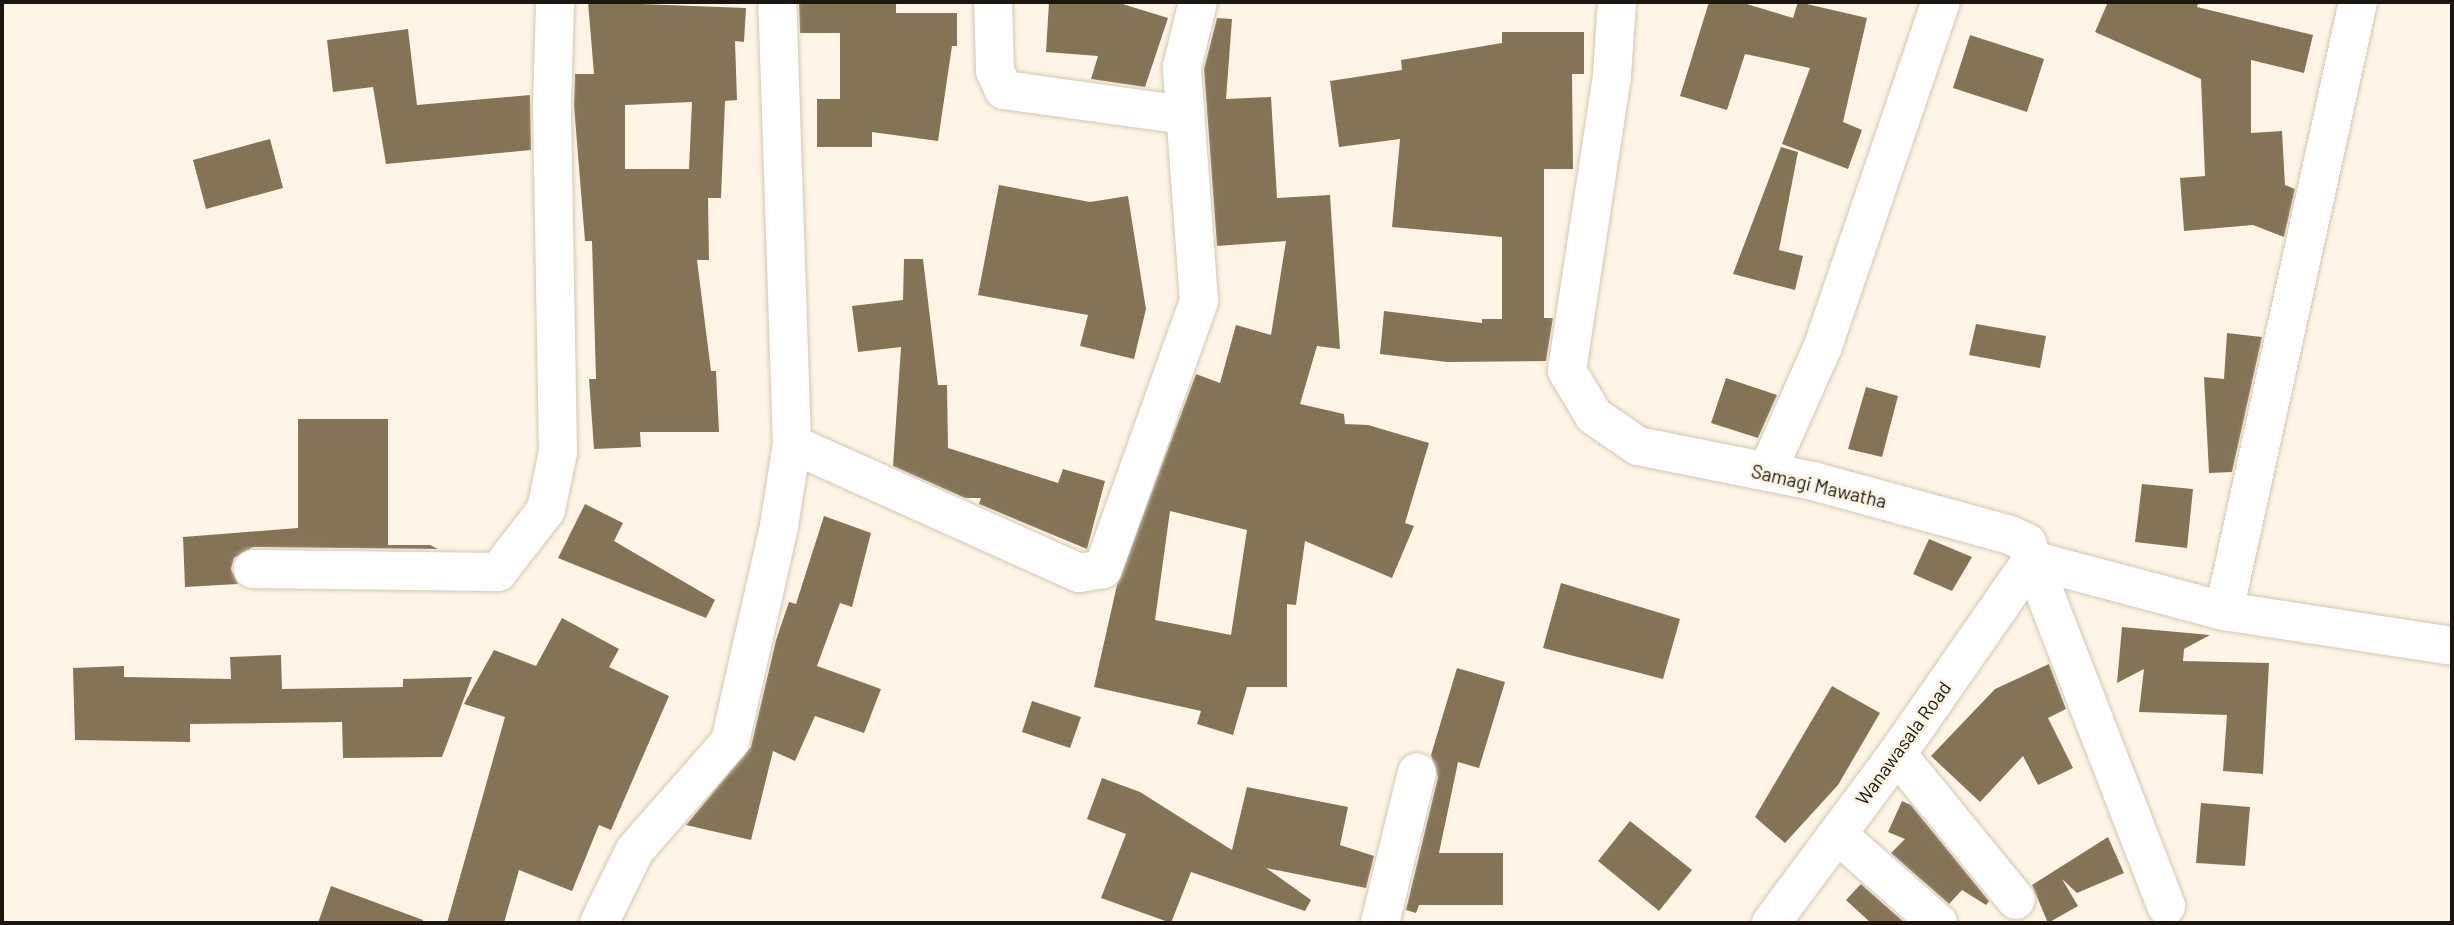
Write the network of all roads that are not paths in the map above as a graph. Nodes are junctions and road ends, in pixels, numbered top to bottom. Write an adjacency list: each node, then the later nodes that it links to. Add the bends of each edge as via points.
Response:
1 (555, 2): 12 (street, via 552,106 558,452 547,510 498,572)
2 (777, 2): 9 (street)
3 (993, 2): 8 (street, via 995,71 1004,90)
4 (1198, 2): 8 (street, via 1182,67)
5 (1617, 2): 10 (street, Samagi Mawatha, via 1612,76 1567,371 1594,416 1638,446)
6 (1941, 2): 10 (street, via 1823,346)
7 (2358, 2): 13 (street)
8 (1185, 115): 9 (street, via 1199,301 1103,569 1079,573)
9 (792, 444): 21 (street, via 779,526 730,742 635,850)
10 (1767, 472): 11 (street, Samagi Mawatha, via 2010,536 2028,543)
11 (2032, 560): 13 (street); 15 (street, Wanawasala Road); 19 (street)
12 (253, 569)
13 (2224, 611): 14 (street)
14 (2452, 646)
15 (1897, 754): 17 (street, Wanawasala Road); 18 (street)
16 (1417, 772): 22 (street)
17 (1837, 835): 20 (street, Wanawasala Road); 23 (street)
18 (2016, 900)
19 (2166, 906)
20 (1785, 918)
21 (599, 923)
22 (1380, 923)
23 (1937, 923)

